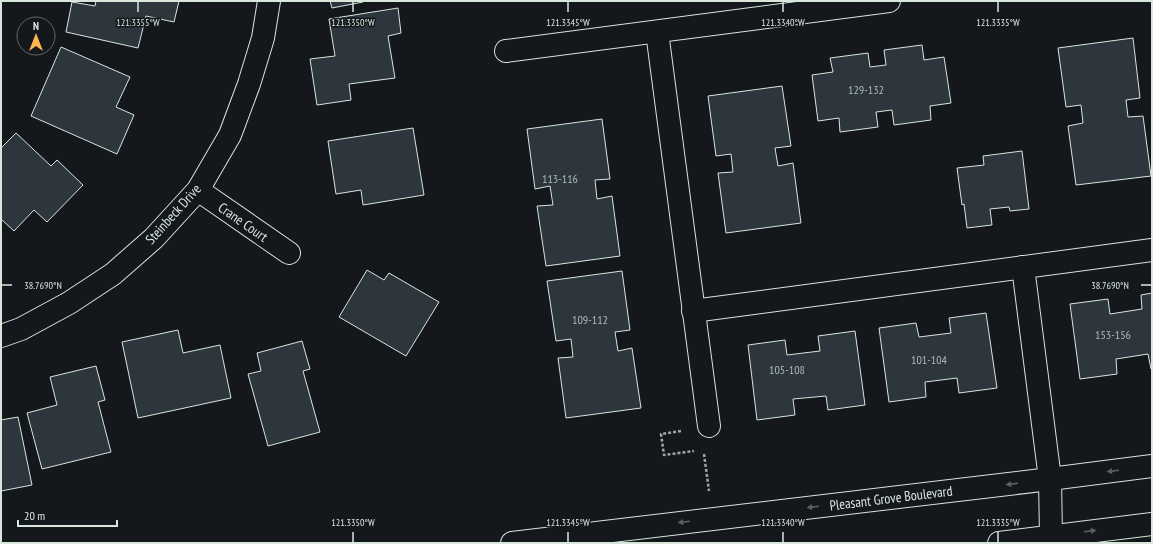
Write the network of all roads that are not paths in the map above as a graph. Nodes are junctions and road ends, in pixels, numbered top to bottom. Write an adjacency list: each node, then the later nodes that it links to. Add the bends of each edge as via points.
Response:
1 (269, 1): 5 (main road, Steinbeck Drive, via 263,38 230,135)
2 (890, 1): 3 (main road)
3 (657, 32): 4 (main road); 9 (main road)
4 (506, 52)
5 (198, 190): 7 (main road, Crane Court); 10 (main road, Steinbeck Drive, via 154,238 113,274 62,307 21,329)
6 (1152, 250): 8 (main road)
7 (289, 253)
8 (1023, 267): 9 (main road); 13 (main road)
9 (693, 310): 11 (main road)
10 (1, 336)
11 (709, 426)
12 (1152, 466): 13 (main road, Pleasant Grove Boulevard, one-way to 13)
13 (1050, 479): 15 (main road); 16 (main road, Pleasant Grove Boulevard, one-way to 16)
14 (1152, 524): 15 (main road, one-way to 14)
15 (1052, 540): 17 (main road)
16 (512, 543)
17 (999, 543)

